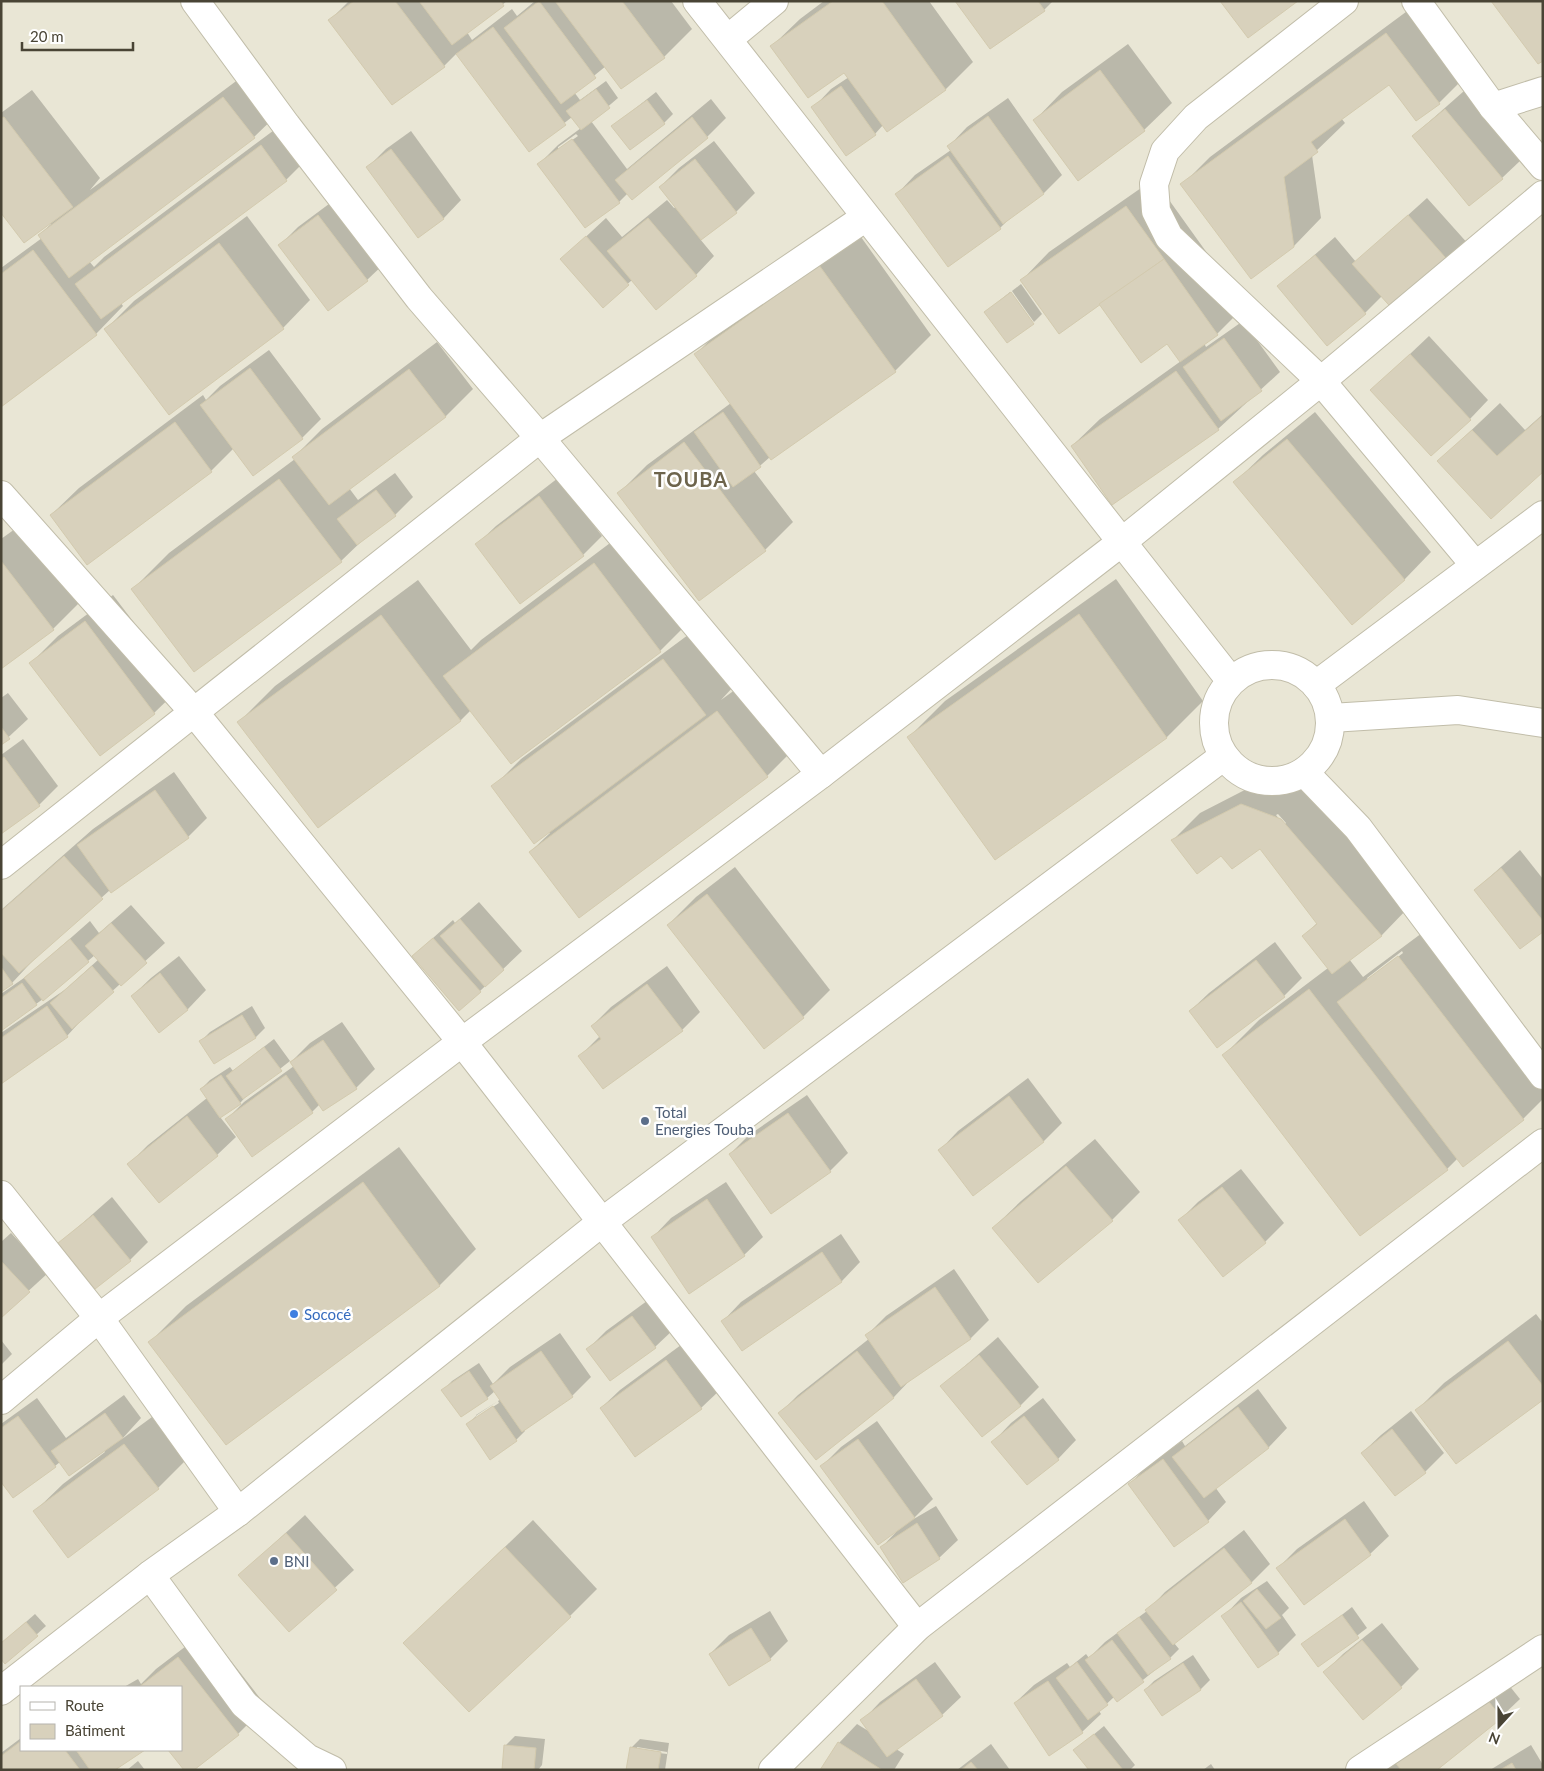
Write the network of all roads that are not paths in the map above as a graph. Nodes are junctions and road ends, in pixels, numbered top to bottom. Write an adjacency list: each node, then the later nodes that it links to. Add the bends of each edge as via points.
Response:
1 (195, 1): 13 (street, via 419,298)
2 (697, 1): 6 (street)
3 (774, 1): 6 (street)
4 (1344, 1): 12 (street, via 1196,117 1165,151 1154,184 1156,211 1169,237)
5 (1416, 1): 8 (street)
6 (728, 39): 11 (street)
7 (1543, 91): 8 (street)
8 (1493, 107): 9 (street)
9 (1543, 166)
10 (1543, 195): 12 (street)
11 (866, 218): 13 (street); 16 (street)
12 (1321, 381): 16 (street); 17 (street)
13 (540, 438): 20 (street); 25 (street)
14 (1, 494): 20 (street)
15 (1543, 515): 17 (street)
16 (1123, 542): 18 (street); 25 (street)
17 (1475, 565): 19 (street)
18 (1231, 681): 19 (street, via 1251,669 1275,665 1298,671); 23 (street, via 1220,698 1214,717 1216,738)
19 (1316, 685): 21 (street)
20 (193, 712): 26 (street); 27 (street)
21 (1331, 718): 22 (street, via 1458,710); 24 (street, via 1329,739 1320,758)
22 (1543, 723)
23 (1224, 756): 24 (street, via 1241,771 1261,780 1283,780); 31 (street)
24 (1304, 772): 28 (street, via 1358,828)
25 (820, 774): 27 (street)
26 (1, 865)
27 (462, 1042): 31 (street); 32 (street)
28 (1543, 1075)
29 (1543, 1142): 36 (street)
30 (1, 1196): 32 (street)
31 (602, 1222): 34 (street); 36 (street)
32 (99, 1318): 33 (street); 34 (street)
33 (1, 1400)
34 (238, 1512): 35 (street)
35 (150, 1574): 38 (street); 39 (street, via 244,1704 307,1758)
36 (917, 1627): 40 (street)
37 (1543, 1650): 41 (street)
38 (1, 1691)
39 (332, 1770)
40 (773, 1770)
41 (1360, 1770)

